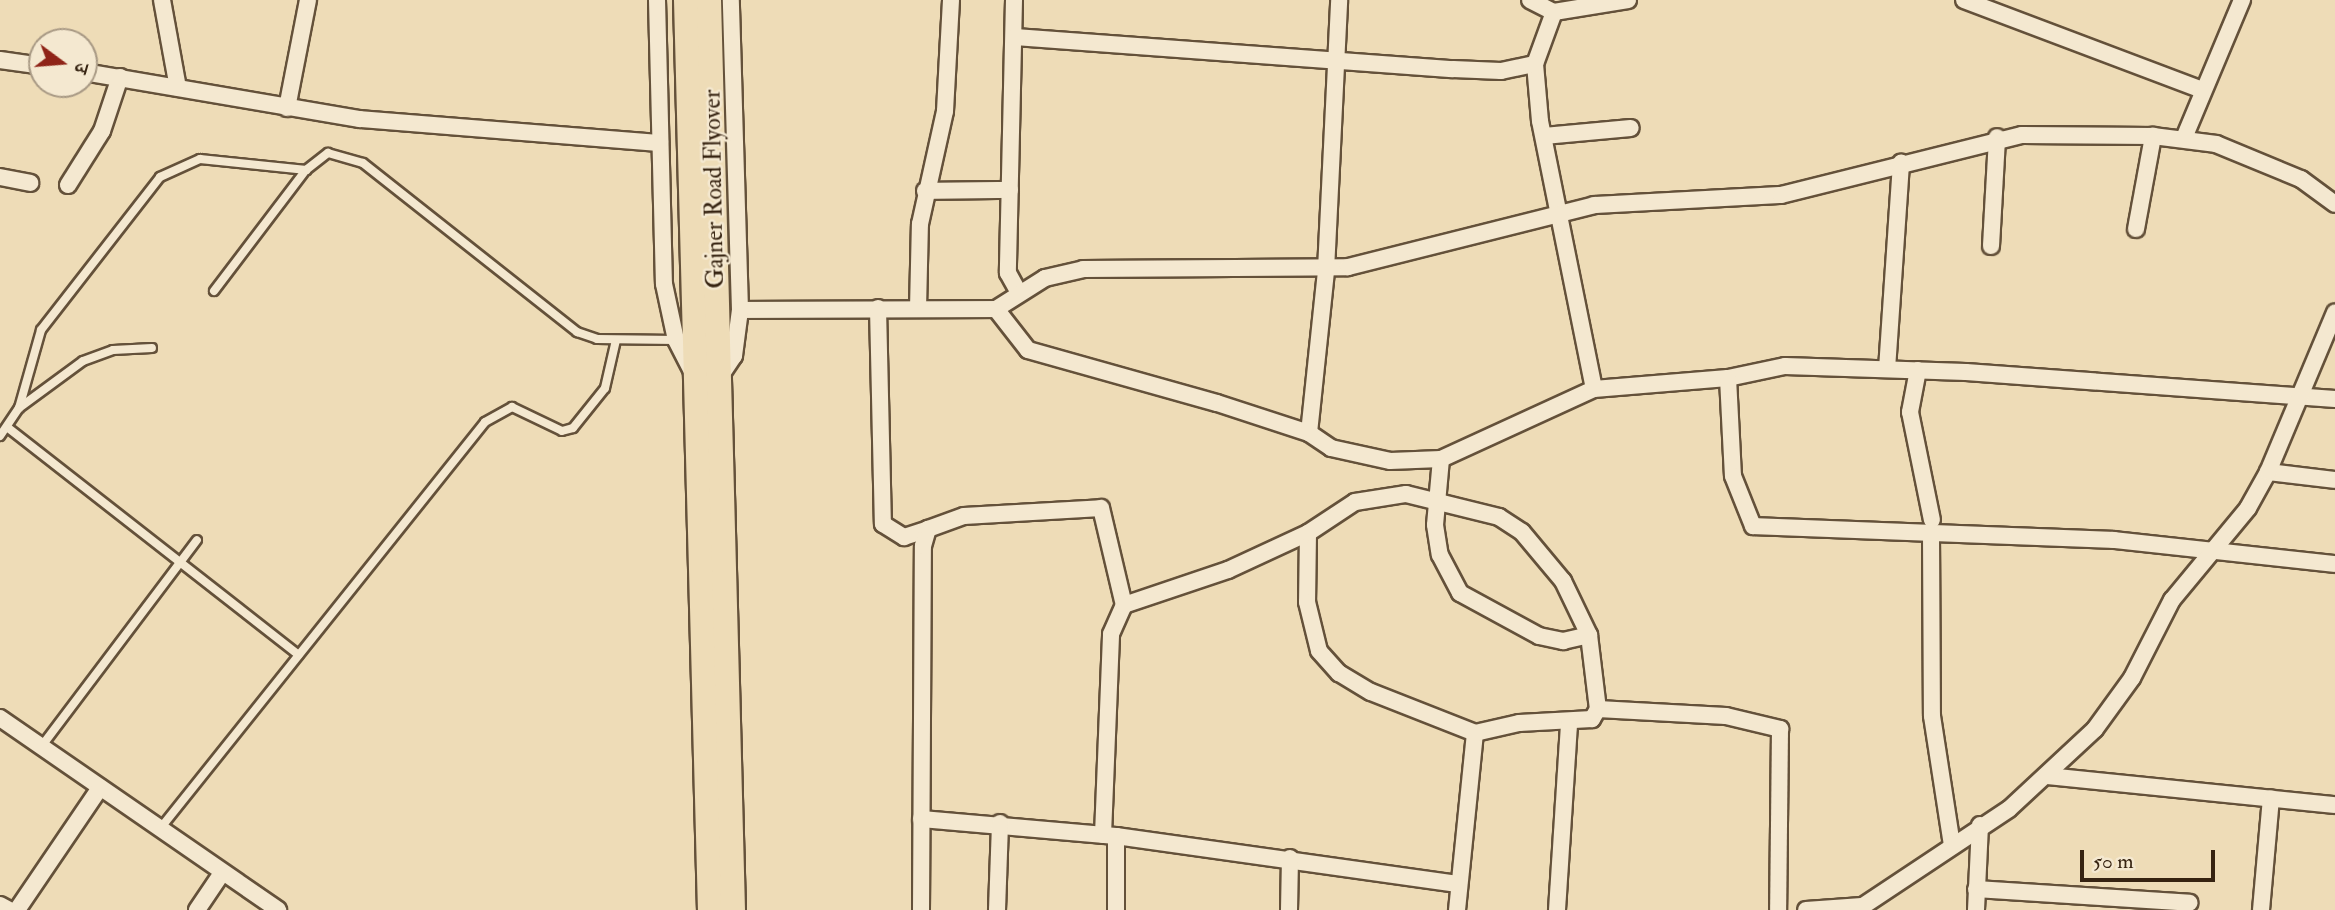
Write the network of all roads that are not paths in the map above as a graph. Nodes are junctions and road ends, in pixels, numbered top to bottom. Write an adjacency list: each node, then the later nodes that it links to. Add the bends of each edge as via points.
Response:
1 (162, 0): 22 (street)
2 (308, 0): 24 (street)
3 (657, 0): 30 (street)
4 (686, 0): 51 (main road, Gajner Road Flyover)
5 (709, 0): 56 (main road, Gajner Road Flyover, via 718,332)
6 (731, 0): 48 (street)
7 (951, 0): 37 (street, via 945,111)
8 (1014, 0): 15 (street)
9 (1339, 0): 17 (street)
10 (1530, 0): 14 (street)
11 (1628, 0): 14 (street)
12 (1964, 0): 23 (street)
13 (2242, 0): 23 (street)
14 (1554, 12): 19 (street)
15 (1015, 37): 17 (street); 36 (street)
16 (0, 60): 18 (street)
17 (1337, 60): 19 (street, via 1501,71); 42 (street)
18 (28, 64)
19 (1535, 64): 26 (street)
20 (98, 74): 21 (street)
21 (121, 77): 22 (street); 35 (street, via 102,131)
22 (178, 88): 24 (street)
23 (2203, 90): 29 (street)
24 (287, 108): 30 (street, via 509,136)
25 (1631, 128): 26 (street)
26 (1544, 136): 39 (street)
27 (2153, 136): 28 (street); 29 (street); 40 (street)
28 (1997, 137): 31 (street); 41 (street)
29 (2184, 138): 38 (street, via 2247,155 2301,179)
30 (660, 144): 51 (street, via 664,284)
31 (1902, 162): 39 (street, via 1781,195 1594,205); 53 (street)
32 (306, 170): 43 (lane); 50 (lane, via 328,153 363,163 576,332); 60 (lane, via 200,159 160,177 41,330)
33 (0, 177): 34 (street)
34 (30, 183)
35 (68, 185)
36 (1010, 190): 37 (street); 44 (street, via 1008,273)
37 (925, 191): 46 (street)
38 (2335, 204)
39 (1559, 215): 42 (street); 57 (street)
40 (2136, 229)
41 (1991, 246)
42 (1326, 270): 44 (street, via 1083,269 1045,278); 62 (street)
43 (214, 291)
44 (1019, 293): 47 (street)
45 (877, 307): 46 (street); 48 (street); 69 (street, via 883,524 904,537)
46 (918, 309): 47 (street)
47 (996, 309): 62 (street, via 1028,350)
48 (740, 310): 56 (street, via 734,356)
49 (2335, 313): 58 (street)
50 (615, 340): 51 (lane); 77 (lane, via 605,388 583,420 562,431 527,412 498,411)
51 (685, 341): 56 (main road, Gajner Road Flyover)
52 (152, 348): 60 (lane, via 113,350 83,361)
53 (1887, 369): 54 (street); 55 (street, via 1785,366)
54 (1918, 370): 58 (street); 68 (street, via 1910,412)
55 (1728, 378): 57 (street); 68 (street, via 1732,476 1753,526)
56 (707, 379): 104 (main road); 105 (main road)
57 (1594, 389): 64 (street)
58 (2299, 392): 59 (street); 65 (street)
59 (2335, 399)
60 (19, 408): 61 (lane)
61 (7, 427): 63 (lane); 73 (lane)
62 (1309, 433): 64 (street, via 1359,455)
63 (0, 436)
64 (1441, 459): 67 (street)
65 (2268, 472): 66 (street); 72 (street, via 2248,508)
66 (2335, 480)
67 (1436, 497): 70 (street, via 1406,494 1355,502); 76 (street, via 1509,521 1522,532 1563,581); 76 (street, via 1440,555 1460,593 1539,636 1563,641)
68 (1932, 527): 72 (street); 92 (street, via 1931,716)
69 (928, 529): 75 (street, via 964,516 1101,508); 87 (street, via 923,546)
70 (1308, 533): 75 (street, via 1228,570); 81 (street, via 1307,602 1319,651 1339,673 1371,692)
71 (197, 540): 73 (lane)
72 (2211, 548): 74 (street); 83 (street, via 2172,600 2132,678 2095,729)
73 (181, 561): 77 (lane); 82 (lane)
74 (2335, 564)
75 (1124, 605): 91 (street, via 1111,634)
76 (1589, 635): 78 (street)
77 (299, 655): 90 (lane)
78 (1598, 709): 80 (street, via 1591,719); 112 (street, via 1726,716 1780,729)
79 (0, 718): 82 (street)
80 (1569, 723): 81 (street, via 1519,723); 111 (street)
81 (1475, 733): 95 (street)
82 (41, 747): 84 (street)
83 (2048, 776): 85 (street); 89 (street)
84 (100, 788): 90 (street); 101 (street)
85 (2271, 798): 86 (street); 115 (street)
86 (2335, 805)
87 (922, 819): 88 (street); 106 (street)
88 (1000, 824): 91 (street); 107 (street)
89 (1980, 825): 92 (street); 96 (street)
90 (159, 830): 94 (street)
91 (1110, 835): 93 (street); 108 (street)
92 (1952, 845): 99 (street)
93 (1290, 858): 95 (street); 109 (street)
94 (222, 873): 102 (street); 103 (street)
95 (1458, 884): 110 (street)
96 (1976, 889): 97 (street); 114 (street)
97 (2190, 903)
98 (0, 905): 100 (street)
99 (1860, 908): 113 (street)
100 (9, 910)
101 (17, 910)
102 (197, 910)
103 (278, 910)
104 (710, 910)
105 (733, 910)
106 (921, 910)
107 (998, 910)
108 (1116, 910)
109 (1289, 910)
110 (1457, 910)
111 (1556, 910)
112 (1778, 910)
113 (1806, 910)
114 (1976, 910)
115 (2261, 910)

